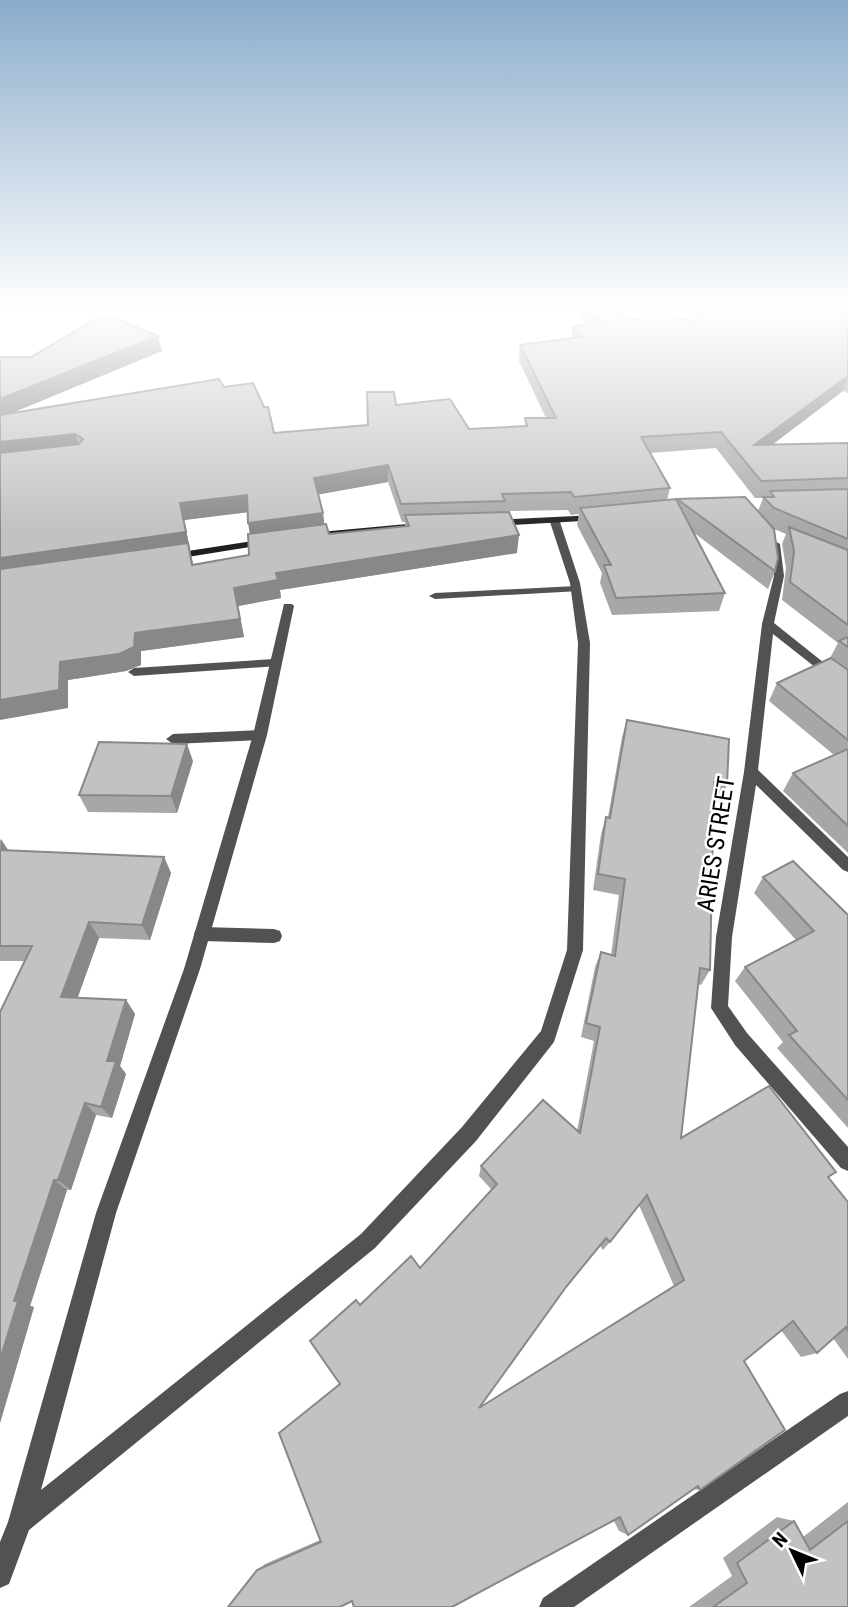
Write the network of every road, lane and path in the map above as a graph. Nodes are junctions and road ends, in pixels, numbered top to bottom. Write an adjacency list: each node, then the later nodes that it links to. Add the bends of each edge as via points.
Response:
1 (604, 518): 2 (main road)
2 (555, 522): 3 (main road); 9 (street)
3 (478, 523)
4 (429, 525): 6 (main road)
5 (772, 534): 12 (street, ARIES STREET, via 779,576)
6 (310, 536)
7 (283, 539): 8 (main road)
8 (157, 559)
9 (576, 589): 10 (street); 24 (street, via 584,643 575,950 548,1036 469,1134 368,1241)
10 (435, 596)
11 (288, 606): 13 (street)
12 (768, 624): 15 (street); 18 (street, ARIES STREET)
13 (274, 663): 14 (street); 16 (street)
14 (134, 672)
15 (848, 689)
16 (260, 735): 17 (street); 20 (street)
17 (173, 739)
18 (751, 772): 19 (street); 22 (street, ARIES STREET, via 724,937 719,1008)
19 (848, 866)
20 (202, 934): 21 (street); 24 (street, via 106,1213)
21 (274, 936)
22 (848, 1161)
23 (848, 1402): 26 (street)
24 (20, 1522): 25 (street)
25 (0, 1575)
26 (552, 1607)

